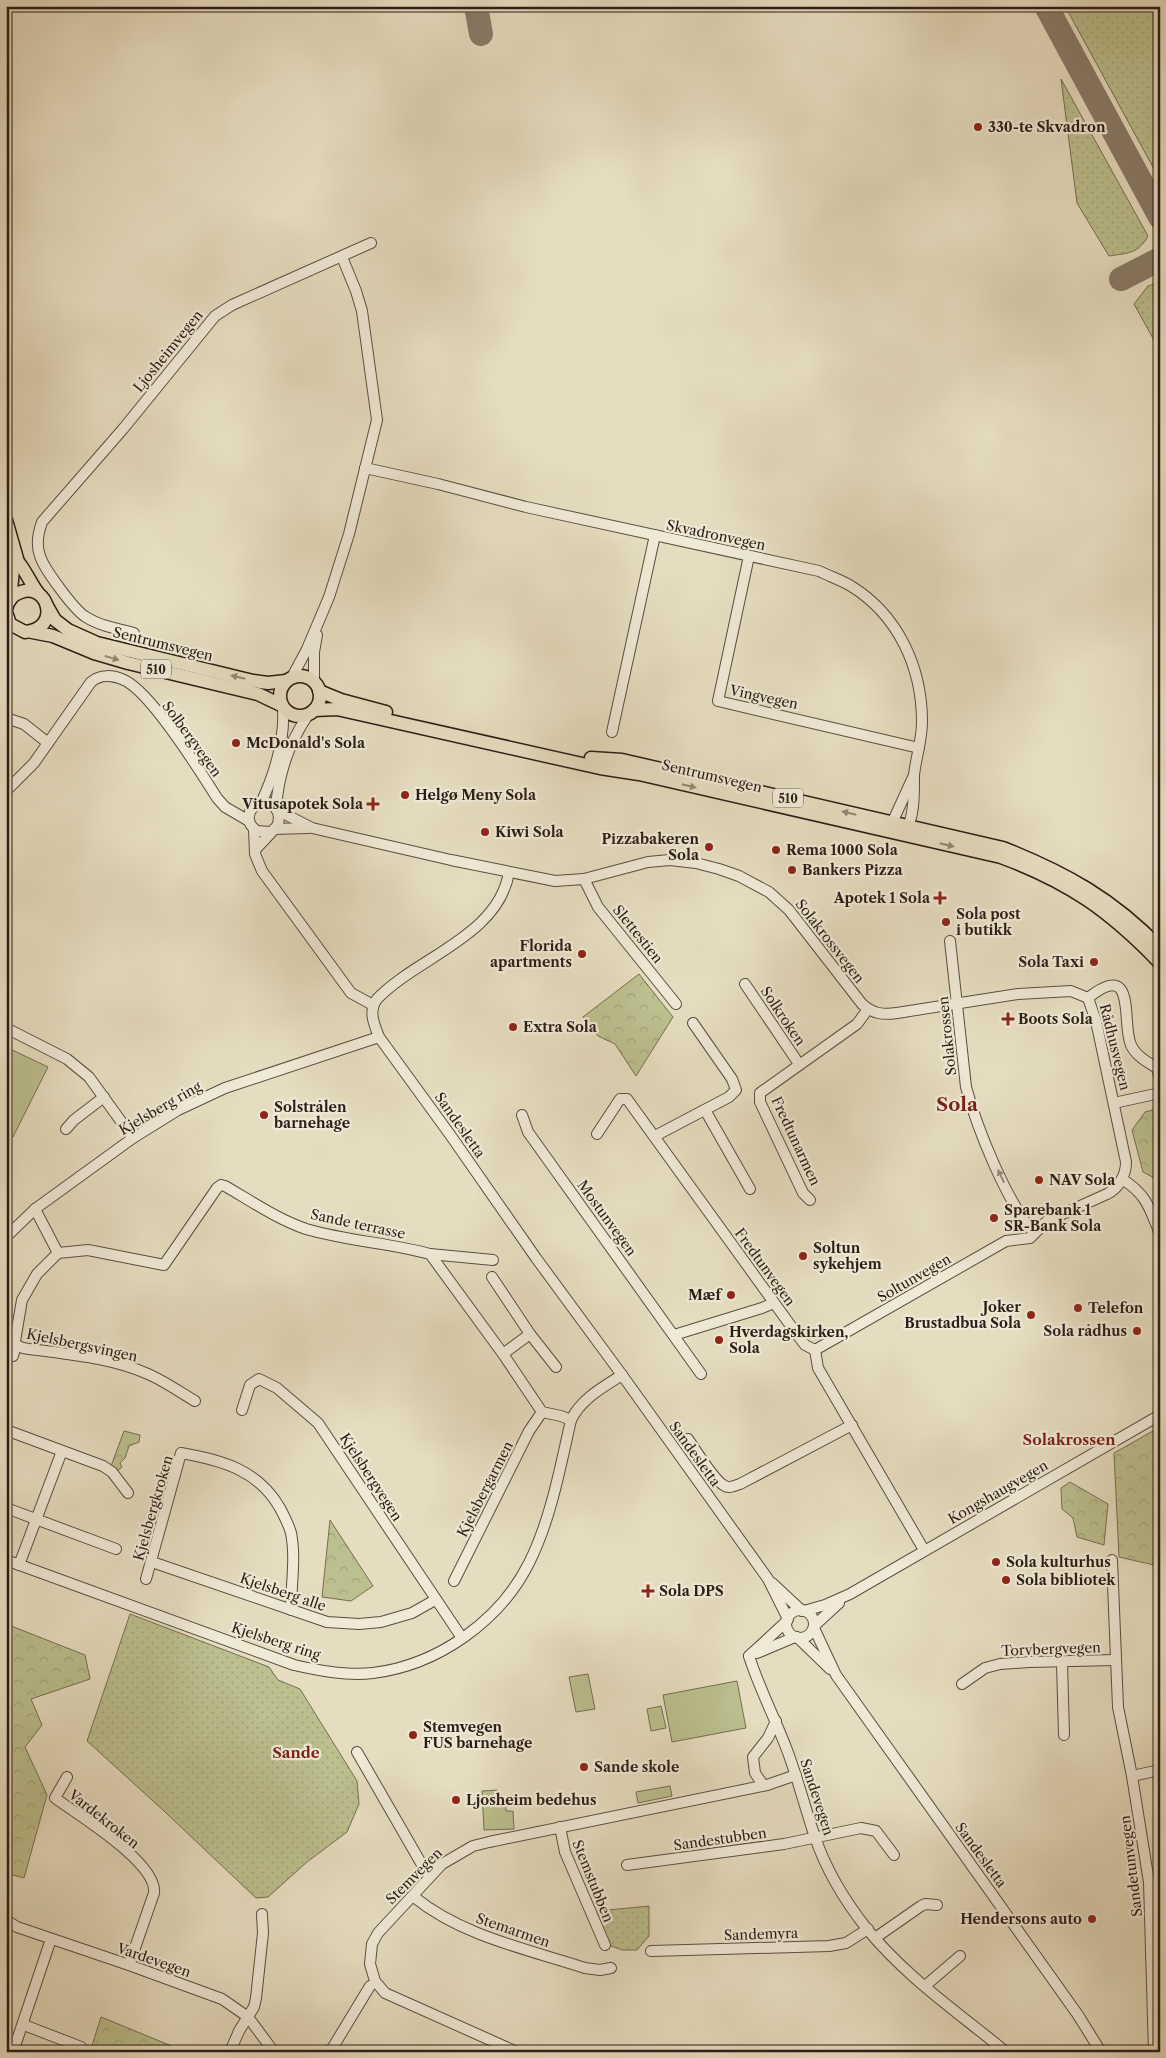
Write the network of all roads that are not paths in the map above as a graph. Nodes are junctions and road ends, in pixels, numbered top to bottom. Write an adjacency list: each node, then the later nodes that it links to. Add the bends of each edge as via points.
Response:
1 (371, 243): 2 (street, Ljosheimvegen)
2 (342, 257): 3 (street, via 362,311 376,407 377,420); 14 (street, Ljosheimvegen, via 232,305 215,316 123,429 46,516 38,539 42,560 76,609 103,625)
3 (365, 468): 5 (street, Skvadronvegen); 11 (street)
4 (6, 520): 7 (main road, 510)
5 (655, 536): 6 (street, Skvadronvegen); 20 (street)
6 (749, 556): 22 (street, Skvadronvegen, via 819,571 850,585 887,616 898,631 912,662 921,707); 22 (street, Vingvegen, via 718,701)
7 (18, 562): 8 (main road, 510); 10 (main road, 510, via 13,570)
8 (38, 593): 9 (main road, 510); 10 (main road, via 24,591 15,594)
9 (47, 606): 13 (main road, via 44,624); 15 (main road, Sentrumsvegen / 510, one-way to 9, via 268,683 253,681 97,643 68,630 55,620)
10 (7, 607): 12 (main road, 510)
11 (320, 620): 15 (street); 16 (street, via 314,652)
12 (11, 628): 13 (main road, 510)
13 (32, 632): 17 (main road, Sentrumsvegen / 510, one-way to 17, via 53,636 128,663 258,694)
14 (134, 633)
15 (289, 679): 16 (main road, Sentrumsvegen / 510, via 304,676); 17 (main road, via 280,692)
16 (317, 686): 18 (main road, via 318,705); 28 (main road, Sentrumsvegen / 510, one-way to 16, via 622,760 598,760 388,712 341,700)
17 (282, 706): 18 (main road, Sentrumsvegen / 510, via 297,716); 25 (street, via 284,729 279,754 272,780)
18 (311, 712): 26 (street, via 288,751 277,791); 32 (main road, Sentrumsvegen / 510, one-way to 32, via 337,709 600,768)
19 (6, 718): 21 (street, via 24,724)
20 (612, 732)
21 (48, 743): 24 (street, Solbergvegen, via 34,763); 27 (street, Solbergvegen, via 93,679 104,676 124,680 167,724 217,798)
22 (919, 748): 23 (street, Skvadronvegen)
23 (914, 775): 28 (street, Skvadronvegen); 32 (street, Skvadronvegen, via 914,797)
24 (6, 791)
25 (257, 805): 26 (street, via 267,803); 27 (street); 29 (street, via 249,816)
26 (277, 809): 30 (street); 31 (street, via 278,823)
27 (232, 810): 29 (street, Solbergvegen)
28 (892, 823): 32 (main road, Sentrumsvegen / 510)
29 (251, 825): 31 (street, via 261,833); 33 (street)
30 (312, 828): 31 (street); 34 (street)
31 (272, 830): 33 (street)
32 (904, 830): 37 (main road, Sentrumsvegen / 510, via 1003,848 1056,870 1103,899); 38 (main road, Sentrumsvegen / 510, one-way to 38, via 1001,857 1051,878 1105,911)
33 (255, 850): 43 (street, via 262,871 351,993)
34 (508, 872): 35 (street, Solakrossvegen, via 555,881); 43 (street, via 503,893 478,926 382,993)
35 (584, 879): 41 (street, Slettestien, via 598,906); 44 (street, Solakrossvegen, via 632,865 670,860 696,863 739,876 768,892 789,910)
36 (950, 940): 42 (street, Solakrossen)
37 (1160, 948)
38 (1160, 963)
39 (745, 984): 48 (street, Solkroken)
40 (1088, 998): 42 (street, via 1071,991 1018,994); 49 (street, via 1102,988 1119,988 1124,993 1131,1046 1140,1058 1157,1068); 53 (street, Rådhusvegen)
41 (676, 1004)
42 (957, 1004): 44 (street, via 884,1014); 65 (street, Solakrossen, one-way to 42, via 995,1164 971,1104)
43 (373, 1005): 47 (street, Sandesletta, via 373,1019)
44 (868, 1010): 48 (street, Solkroken, via 857,1024)
45 (693, 1023): 54 (street, via 732,1079 736,1090)
46 (6, 1028): 52 (street, via 68,1059 89,1077)
47 (380, 1037): 59 (street, Kjelsberg ring, via 209,1094); 80 (street, Sandesletta)
48 (798, 1064): 50 (street, Solkroken)
49 (1160, 1078)
50 (760, 1092): 62 (street, Fredtunarmen, via 760,1102 803,1193)
51 (1160, 1093): 53 (street, Rådhusvegen)
52 (104, 1097): 56 (street); 59 (street)
53 (1114, 1103): 60 (street, Rådhusvegen, via 1126,1162)
54 (705, 1110): 58 (street); 61 (street)
55 (522, 1115): 73 (street, Mostunvegen, via 528,1132)
56 (66, 1129)
57 (597, 1134): 58 (street, Fredtunvegen, via 620,1099 624,1098)
58 (655, 1136): 71 (street, Fredtunvegen)
59 (133, 1138): 63 (street, Kjelsberg ring)
60 (1122, 1179): 64 (street, via 1138,1190); 65 (street, via 1112,1192 1054,1217)
61 (750, 1189)
62 (810, 1200)
63 (35, 1209): 66 (street, Kjelsberg ring); 67 (street)
64 (1160, 1234)
65 (1032, 1236): 75 (street, Soltunvegen, via 1006,1241)
66 (6, 1238)
67 (58, 1253): 68 (street, Sande terrasse, via 88,1250 164,1265 221,1185 304,1228); 74 (street, Kjelsbergsvingen, via 37,1274 22,1300)
68 (430, 1254): 69 (street, Sande terrasse); 76 (street)
69 (493, 1260)
70 (492, 1277): 72 (street)
71 (774, 1303): 73 (street); 75 (street, Fredtunvegen, via 805,1345)
72 (530, 1334): 76 (street); 78 (street)
73 (674, 1335): 79 (street, Mostunvegen)
74 (16, 1345): 77 (street, Kjelsbergsvingen); 81 (street, Kjelsbergsvingen, via 130,1367)
75 (815, 1350): 86 (street, via 818,1368)
76 (503, 1354): 83 (street)
77 (13, 1356)
78 (556, 1367)
79 (701, 1374)
80 (622, 1375): 85 (street, Kjelsberg ring, via 579,1406); 100 (street, Sandesletta)
81 (195, 1401)
82 (242, 1410): 103 (street, Kjelsbergvegen, via 250,1385 259,1379 277,1388 318,1423)
83 (542, 1412): 85 (street); 101 (street, Kjelsbergarmen, via 532,1424)
84 (1160, 1414): 94 (street, Kongshaugvegen)
85 (571, 1420): 109 (street, Kjelsberg ring, via 545,1525 529,1563 498,1607)
86 (852, 1425): 88 (street, via 730,1487 718,1481); 94 (street)
87 (6, 1430): 89 (street)
88 (688, 1439)
89 (62, 1451): 90 (street, via 103,1466 112,1472); 92 (street)
90 (128, 1494)
91 (6, 1508): 92 (street)
92 (37, 1519): 93 (street); 98 (street)
93 (116, 1549)
94 (924, 1550): 102 (street, Kongshaugvegen)
95 (6, 1560): 98 (street, Kjelsberg ring)
96 (1112, 1560): 111 (street, Sandetunvegen)
97 (152, 1562): 99 (street, Kjelsbergkroken); 104 (street, Kjelsberg alle); 104 (street, Kjelsbergkroken, via 181,1453 237,1467 262,1484 274,1498 290,1532)
98 (20, 1565): 109 (street, Kjelsberg ring, via 314,1670 354,1674 401,1668 439,1653)
99 (146, 1579)
100 (768, 1579): 105 (street, Sandesletta); 106 (street, Sandesletta)
101 (454, 1581)
102 (850, 1594): 105 (street, Kongshaugvegen); 107 (street, Kongshaugvegen)
103 (435, 1600): 104 (street, Kjelsberg alle, via 398,1618 359,1624 327,1622); 109 (street, Kjelsbergvegen)
104 (291, 1610)
105 (803, 1611): 106 (street, via 794,1612); 107 (street, Sandesletta, via 813,1618)
106 (787, 1620): 108 (street, Sandesletta, via 787,1628); 110 (street)
107 (814, 1627): 108 (street, via 809,1635); 113 (street, Sandesletta)
108 (796, 1637): 110 (street); 113 (street, Sandesletta)
109 (462, 1638)
110 (749, 1656): 115 (street, Sandevegen)
111 (1116, 1660): 112 (street, Torvbergvegen); 121 (street, Sandetunvegen, via 1118,1707)
112 (1062, 1662): 114 (street, Torvbergvegen, via 1000,1664 985,1668); 116 (street)
113 (836, 1675): 151 (street, Sandesletta)
114 (962, 1684)
115 (776, 1721): 119 (street, Sandevegen); 122 (street, via 753,1757 755,1773 763,1785)
116 (1064, 1735)
117 (357, 1752): 127 (street, via 425,1870)
118 (1160, 1770): 121 (street)
119 (796, 1775): 122 (street, Stemvegen); 124 (street, Sandevegen)
120 (67, 1776): 138 (street, Vardekroken, via 55,1798 124,1849 154,1882 154,1893)
121 (1132, 1776): 152 (street, Sandetunvegen, via 1149,1882)
122 (767, 1785): 123 (street, Stemvegen)
123 (560, 1827): 127 (street, Stemvegen, via 473,1846 442,1864); 135 (street, Stemstubben, via 565,1852)
124 (815, 1838): 125 (street, Sandestubben, via 869,1829 876,1832); 126 (street, Sandestubben); 132 (street, Sandevegen, via 839,1888)
125 (894, 1855)
126 (627, 1865)
127 (431, 1875): 128 (street, Stemvegen)
128 (414, 1897): 139 (street, Stemarmen, via 437,1914 482,1935 585,1968); 150 (street, Stemvegen, via 383,1927 372,1944 370,1964 375,1980 385,1993)
129 (936, 1905): 133 (street, via 920,1906)
130 (262, 1914): 142 (street, via 256,1998)
131 (6, 1920): 134 (street, Vardevegen, via 17,1928)
132 (868, 1929): 133 (street, Sandevegen); 136 (street, Sandemyra, via 846,1943 829,1946)
133 (875, 1938): 141 (street, Sandevegen)
134 (51, 1940): 138 (street, Vardevegen); 143 (street)
135 (604, 1945)
136 (650, 1951)
137 (960, 1956): 141 (street)
138 (129, 1965): 142 (street, Vardevegen, via 222,1999)
139 (611, 1968)
140 (370, 1986): 149 (street)
141 (925, 1986): 145 (street, Sandevegen)
142 (248, 2017): 147 (street); 148 (street, Vardevegen)
143 (24, 2025): 144 (street); 146 (street)
144 (81, 2047)
145 (1004, 2051)
146 (13, 2052)
147 (230, 2052)
148 (274, 2052)
149 (330, 2052)
150 (517, 2052)
151 (1101, 2052)
152 (1154, 2052)

